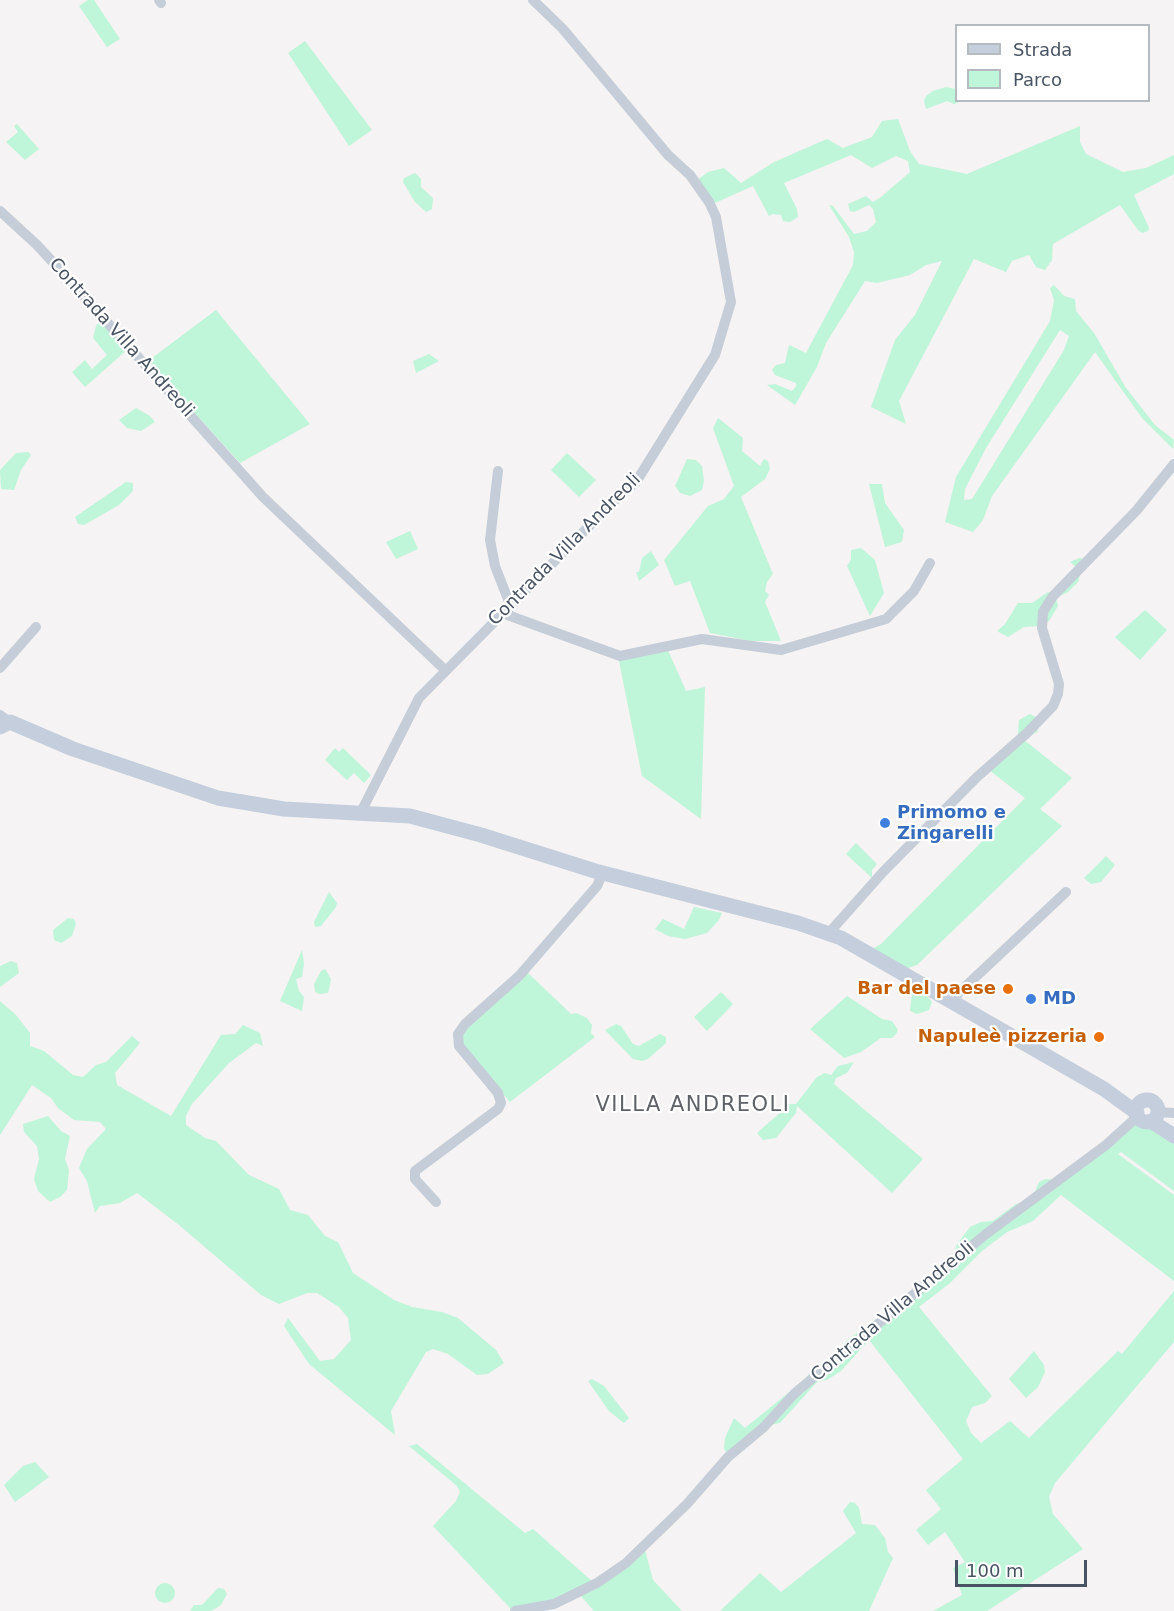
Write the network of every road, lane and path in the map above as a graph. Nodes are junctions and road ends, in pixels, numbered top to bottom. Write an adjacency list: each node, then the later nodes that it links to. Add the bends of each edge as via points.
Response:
1 (533, 0): 6 (street, Contrada Villa Andreoli, via 563,29 709,202 716,217 731,302 715,355 636,482)
2 (0, 211): 9 (street, Contrada Villa Andreoli, via 73,284 263,497)
3 (1174, 464): 14 (street, via 1137,510 1053,596 1043,612 1042,628 1059,684 1053,706 883,872)
4 (498, 471): 6 (street, via 490,540)
5 (930, 563): 6 (street, via 914,591 886,619 781,650 702,639 620,656)
6 (506, 610): 9 (street, Contrada Villa Andreoli)
7 (36, 627): 8 (street)
8 (0, 668)
9 (445, 670): 11 (street, Contrada Villa Andreoli, via 419,698)
10 (3, 722): 11 (main road, via 218,798 284,808)
11 (361, 812): 12 (main road, via 410,816)
12 (603, 872): 14 (main road); 19 (street, via 597,886 519,976 458,1034 459,1046 498,1093 501,1103 415,1171 415,1179)
13 (1066, 892): 15 (street)
14 (828, 934): 15 (main road)
15 (950, 1001): 16 (main road)
16 (1145, 1113): 17 (street); 18 (main road); 20 (street, Contrada Villa Andreoli, via 986,1234 795,1393 626,1563 597,1583 554,1604)
17 (1174, 1113)
18 (1174, 1136)
19 (436, 1202)
20 (515, 1611)

